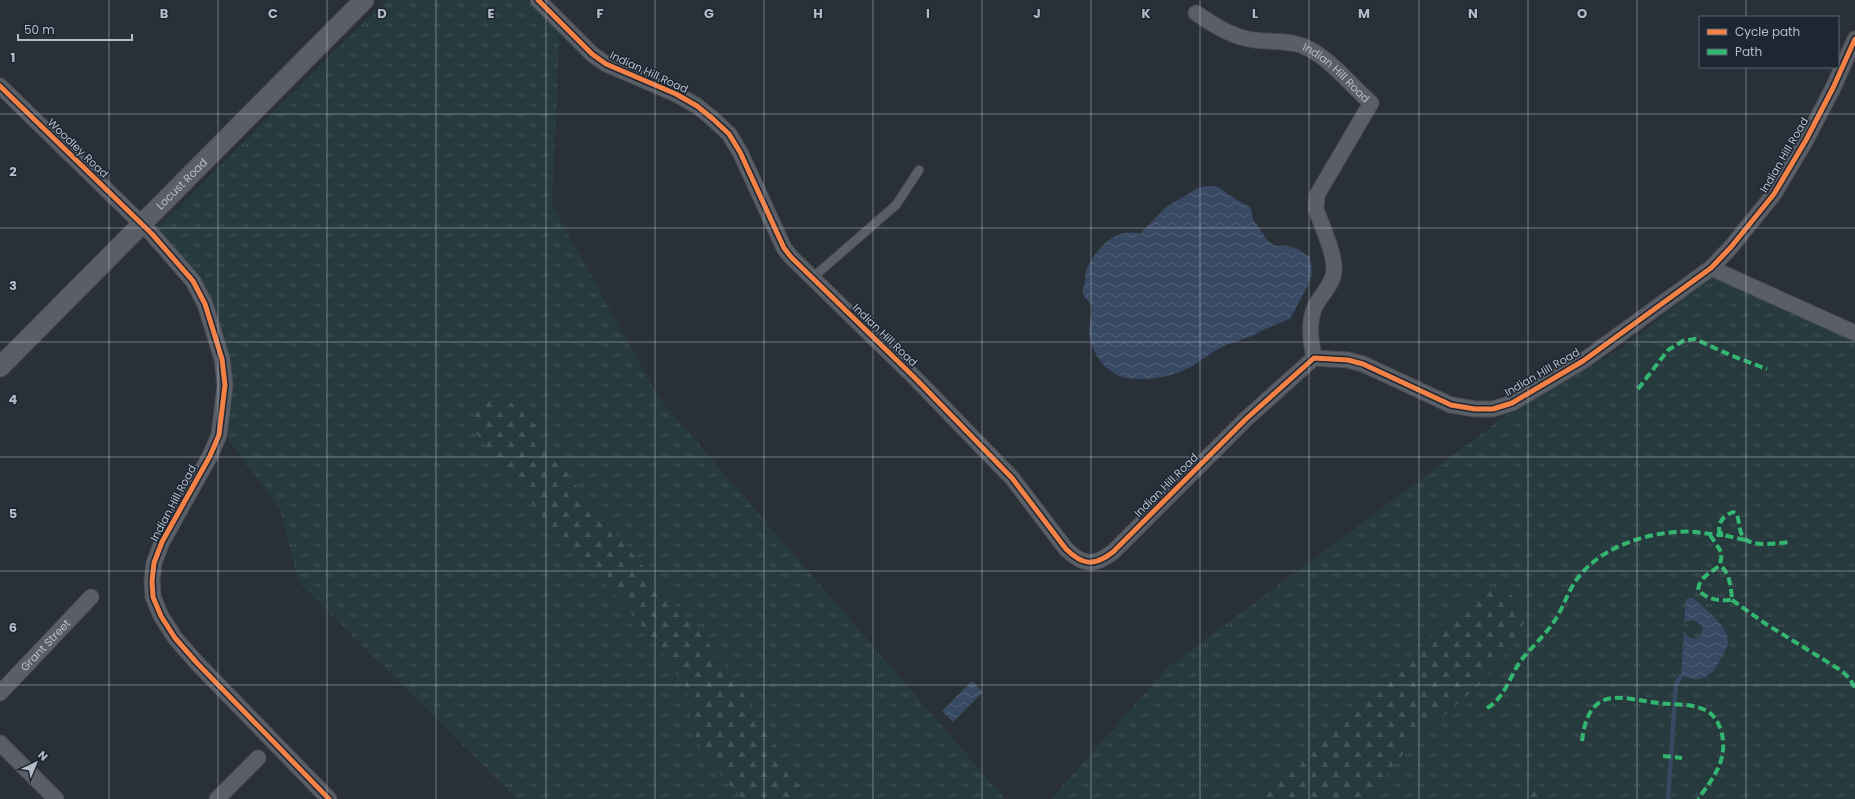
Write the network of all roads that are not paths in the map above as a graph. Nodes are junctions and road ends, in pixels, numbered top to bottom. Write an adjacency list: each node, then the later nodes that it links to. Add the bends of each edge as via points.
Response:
1 (364, 0): 7 (street, Locust Road)
2 (538, 0): 9 (street, Indian Hill Road, via 592,54 606,64 676,94 697,106 729,134 740,152 784,248)
3 (1196, 13): 11 (street, Indian Hill Road, via 1221,29 1242,37 1303,46 1344,76 1371,103 1315,202 1334,261 1334,273 1311,319 1310,334)
4 (1855, 38): 8 (street, Indian Hill Road, via 1829,95 1774,194)
5 (0, 86): 7 (street, Woodley Road)
6 (919, 170): 9 (lane, via 896,205)
7 (142, 224): 12 (street, Locust Road); 19 (street, Indian Hill Road, via 193,281 205,304 222,359 225,385 219,435 162,542 154,563 153,597 175,638)
8 (1711, 268): 10 (street); 11 (street, Indian Hill Road, via 1583,361 1512,403 1493,409 1451,405 1363,364 1348,360)
9 (811, 279): 11 (street, Indian Hill Road, via 917,380 1012,478 1074,557 1091,563 1103,560 1113,552 1246,419)
10 (1855, 333)
11 (1314, 358)
12 (0, 367)
13 (91, 598): 14 (street, Grant Street)
14 (0, 693)
15 (0, 743): 17 (street)
16 (258, 758): 18 (street)
17 (56, 799)
18 (217, 799)
19 (329, 799)

